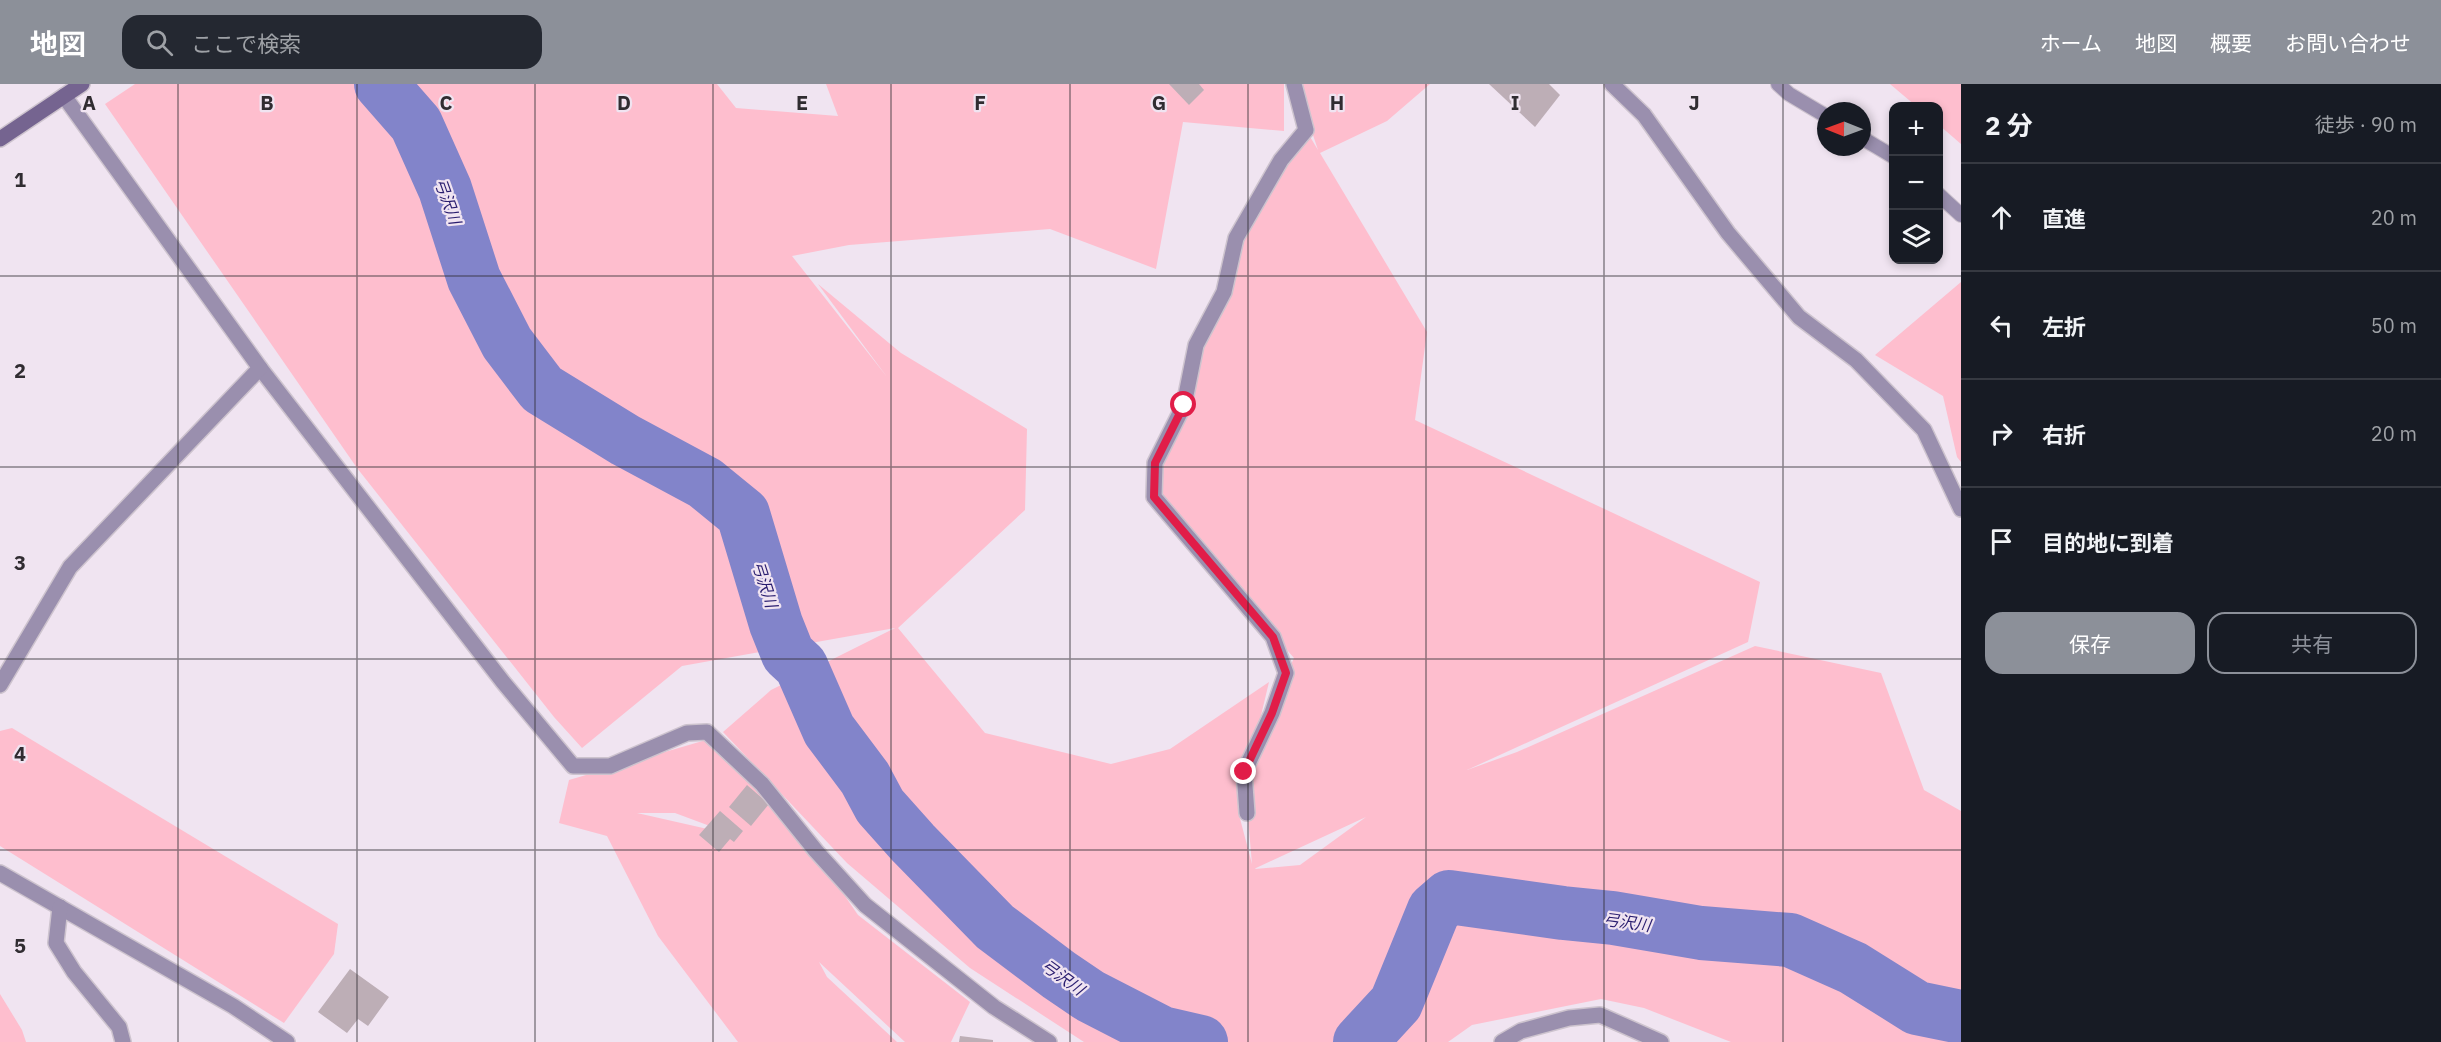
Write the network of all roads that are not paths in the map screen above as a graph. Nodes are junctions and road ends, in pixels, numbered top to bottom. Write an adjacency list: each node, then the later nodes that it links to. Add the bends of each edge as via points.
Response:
1 (82, 84): 5 (main road)
2 (1294, 84): 15 (street, via 1306,130 1281,160 1236,238 1224,292 1196,345 1184,405 1155,463 1154,497 1273,637 1286,673 1244,772)
3 (1612, 84): 13 (street, via 1644,115 1728,233 1799,317 1856,360 1924,430)
4 (1778, 84): 6 (lane)
5 (64, 96): 7 (main road); 12 (street)
6 (1817, 111)
7 (0, 139)
8 (1871, 144): 9 (lane)
9 (1891, 156)
10 (1943, 199): 11 (lane)
11 (1961, 215)
12 (260, 368): 14 (street, via 70,567); 21 (street, via 496,673 573,766 610,766 687,733 707,732 762,784 865,905 994,1007)
13 (1961, 509)
14 (0, 686)
15 (1247, 813)
16 (0, 873): 17 (street)
17 (60, 907): 19 (street, via 56,943 119,1027); 20 (street, via 233,1006)
18 (1518, 1036): 22 (street); 23 (street, via 1569,1018 1600,1015)
19 (123, 1042)
20 (287, 1042)
21 (1049, 1042)
22 (1502, 1042)
23 (1661, 1042)

